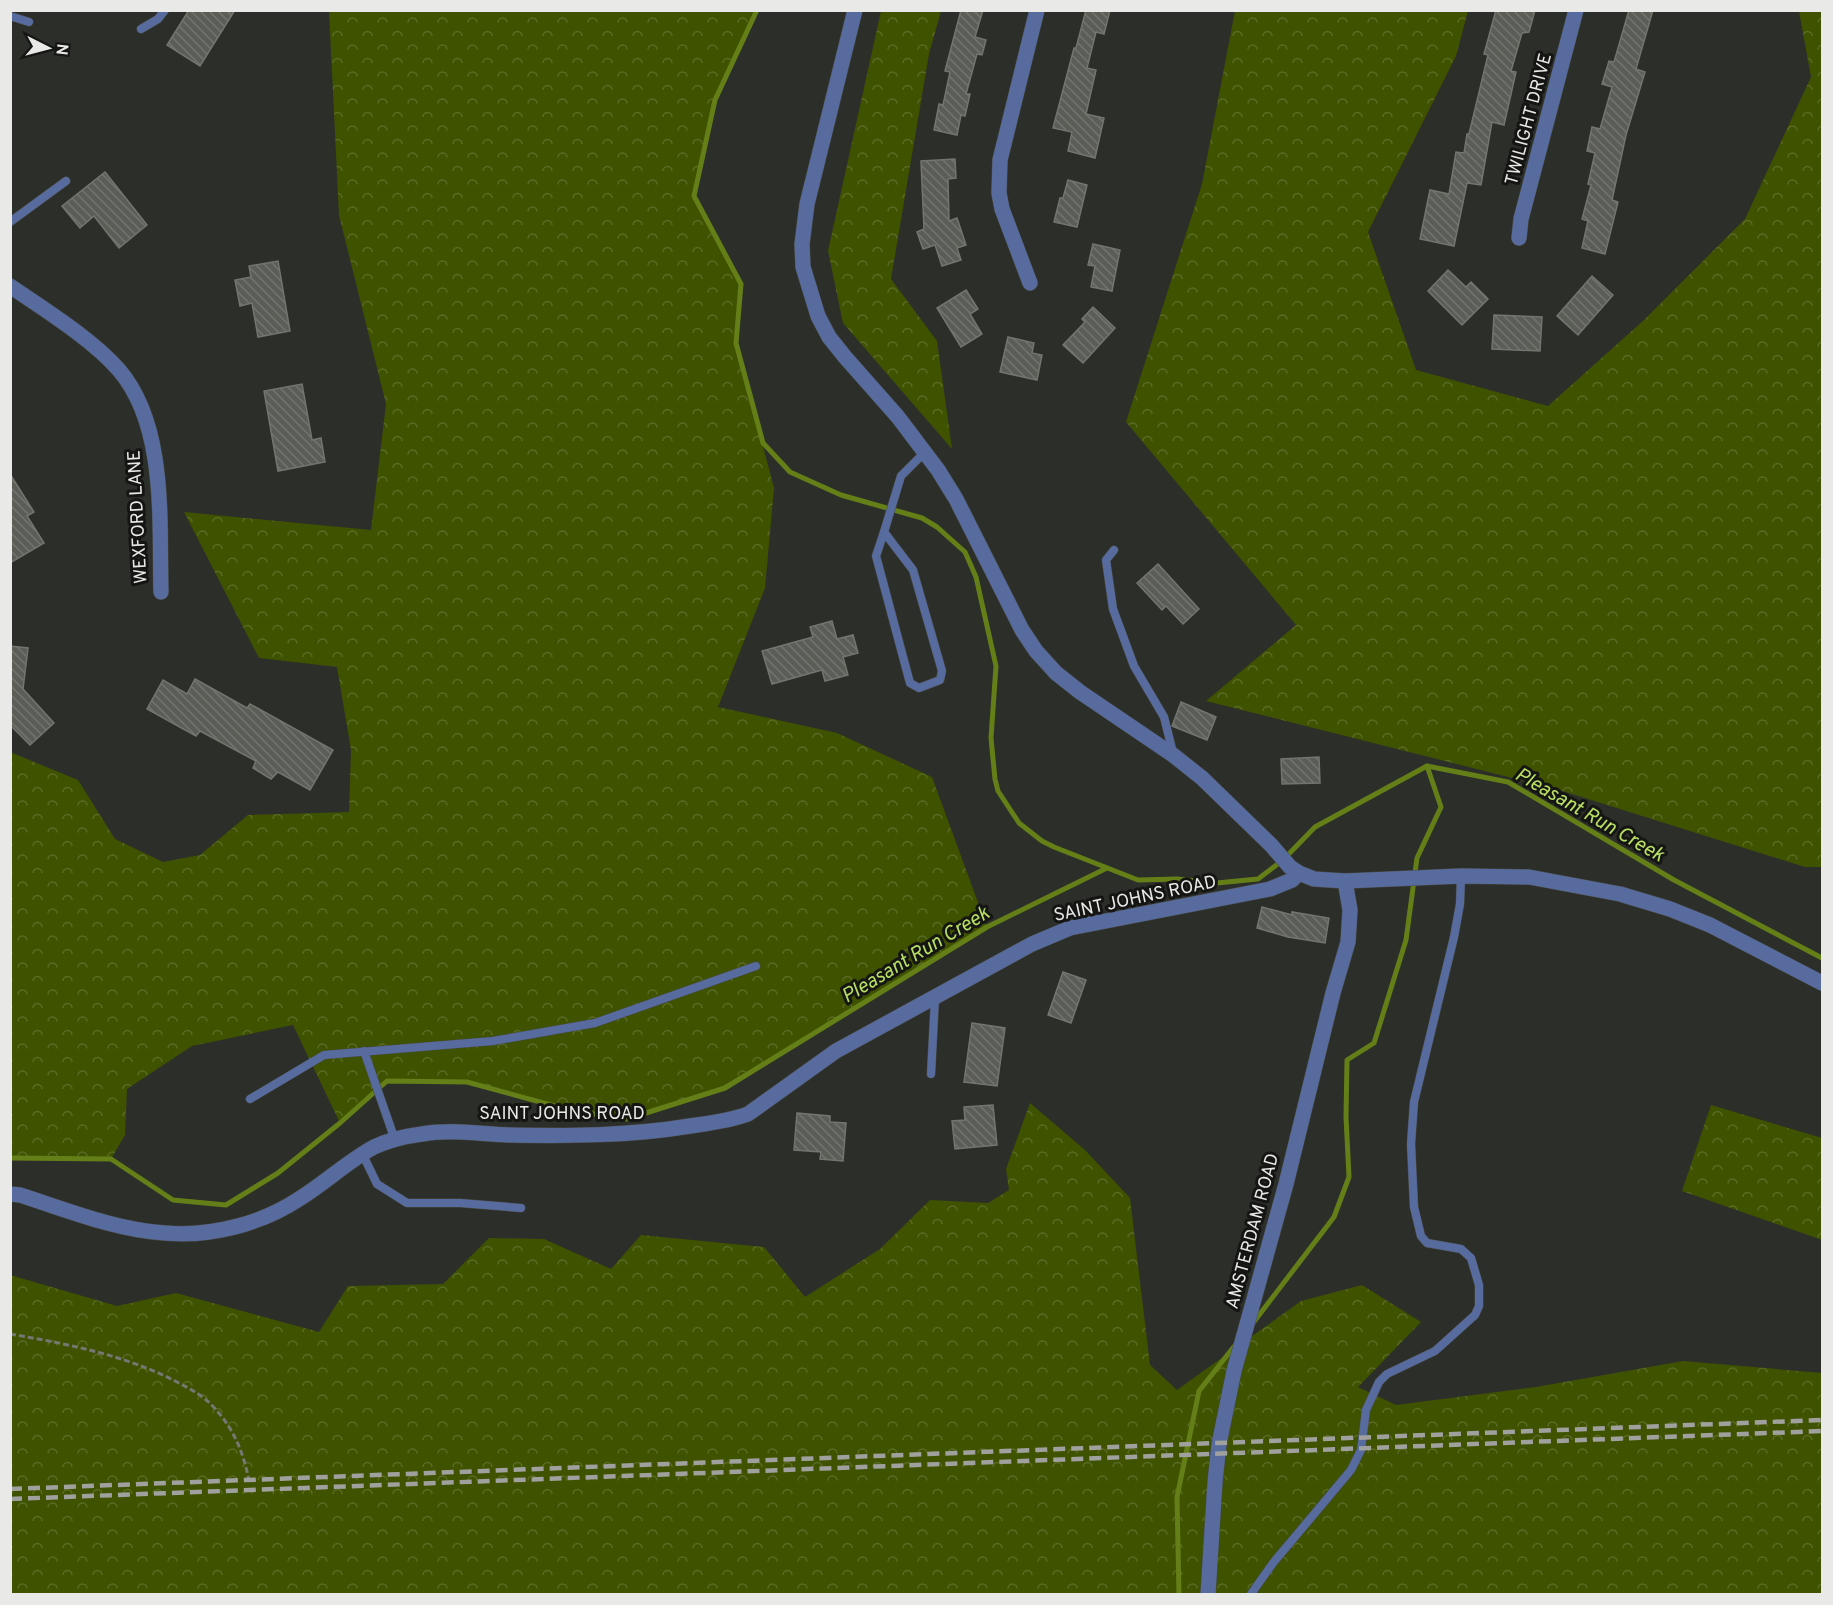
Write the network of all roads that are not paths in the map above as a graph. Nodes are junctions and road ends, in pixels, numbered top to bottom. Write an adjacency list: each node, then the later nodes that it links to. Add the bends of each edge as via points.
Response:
1 (165, 10): 7 (lane, via 158,20)
2 (855, 10): 13 (street, via 807,204 803,267 829,337)
3 (1037, 10): 11 (street, via 1000,160 999,193)
4 (1576, 10): 10 (street, TWILIGHT DRIVE)
5 (10, 16): 6 (lane)
6 (30, 22)
7 (141, 29)
8 (66, 181): 9 (lane)
9 (10, 222)
10 (1519, 238)
11 (1030, 283)
12 (10, 286): 16 (street, WEXFORD LANE, via 119,370 145,412 157,470)
13 (925, 452): 14 (lane, via 901,476); 17 (street, via 956,499 1036,651 1080,692)
14 (886, 528): 14 (lane, via 913,570 942,671 940,680 919,688 910,683 876,556)
15 (1114, 550): 17 (lane, via 1106,560 1113,609 1134,666 1164,717)
16 (161, 592)
17 (1173, 755): 18 (street, via 1202,778)
18 (1294, 870): 20 (street, via 1314,879); 23 (street, SAINT JOHNS ROAD, via 1292,880 1270,889 1070,928 1032,944)
19 (1461, 876): 20 (street); 22 (street, via 1529,877 1620,894 1710,925); 32 (lane, via 1461,904 1414,1102 1411,1144 1414,1207 1421,1236 1427,1243 1461,1249 1471,1258 1479,1285 1479,1306 1475,1315 1435,1351 1387,1374 1379,1382 1366,1410 1360,1450 1351,1470)
20 (1345, 880): 31 (street, AMSTERDAM ROAD, via 1350,910 1348,942 1233,1371 1215,1482)
21 (756, 966): 24 (lane, via 595,1023 493,1041)
22 (1822, 984)
23 (935, 998): 25 (lane); 27 (street, SAINT JOHNS ROAD, via 836,1051 748,1114 732,1120 607,1135 447,1132)
24 (364, 1052): 26 (lane, via 324,1055); 27 (lane)
25 (931, 1074)
26 (250, 1099)
27 (395, 1140): 28 (street, SAINT JOHNS ROAD)
28 (363, 1155): 29 (street, SAINT JOHNS ROAD, via 279,1210 234,1227 210,1231 166,1234 138,1230); 30 (lane, via 377,1184 407,1203)
29 (10, 1194)
30 (521, 1208)
31 (1208, 1594)
32 (1251, 1594)

